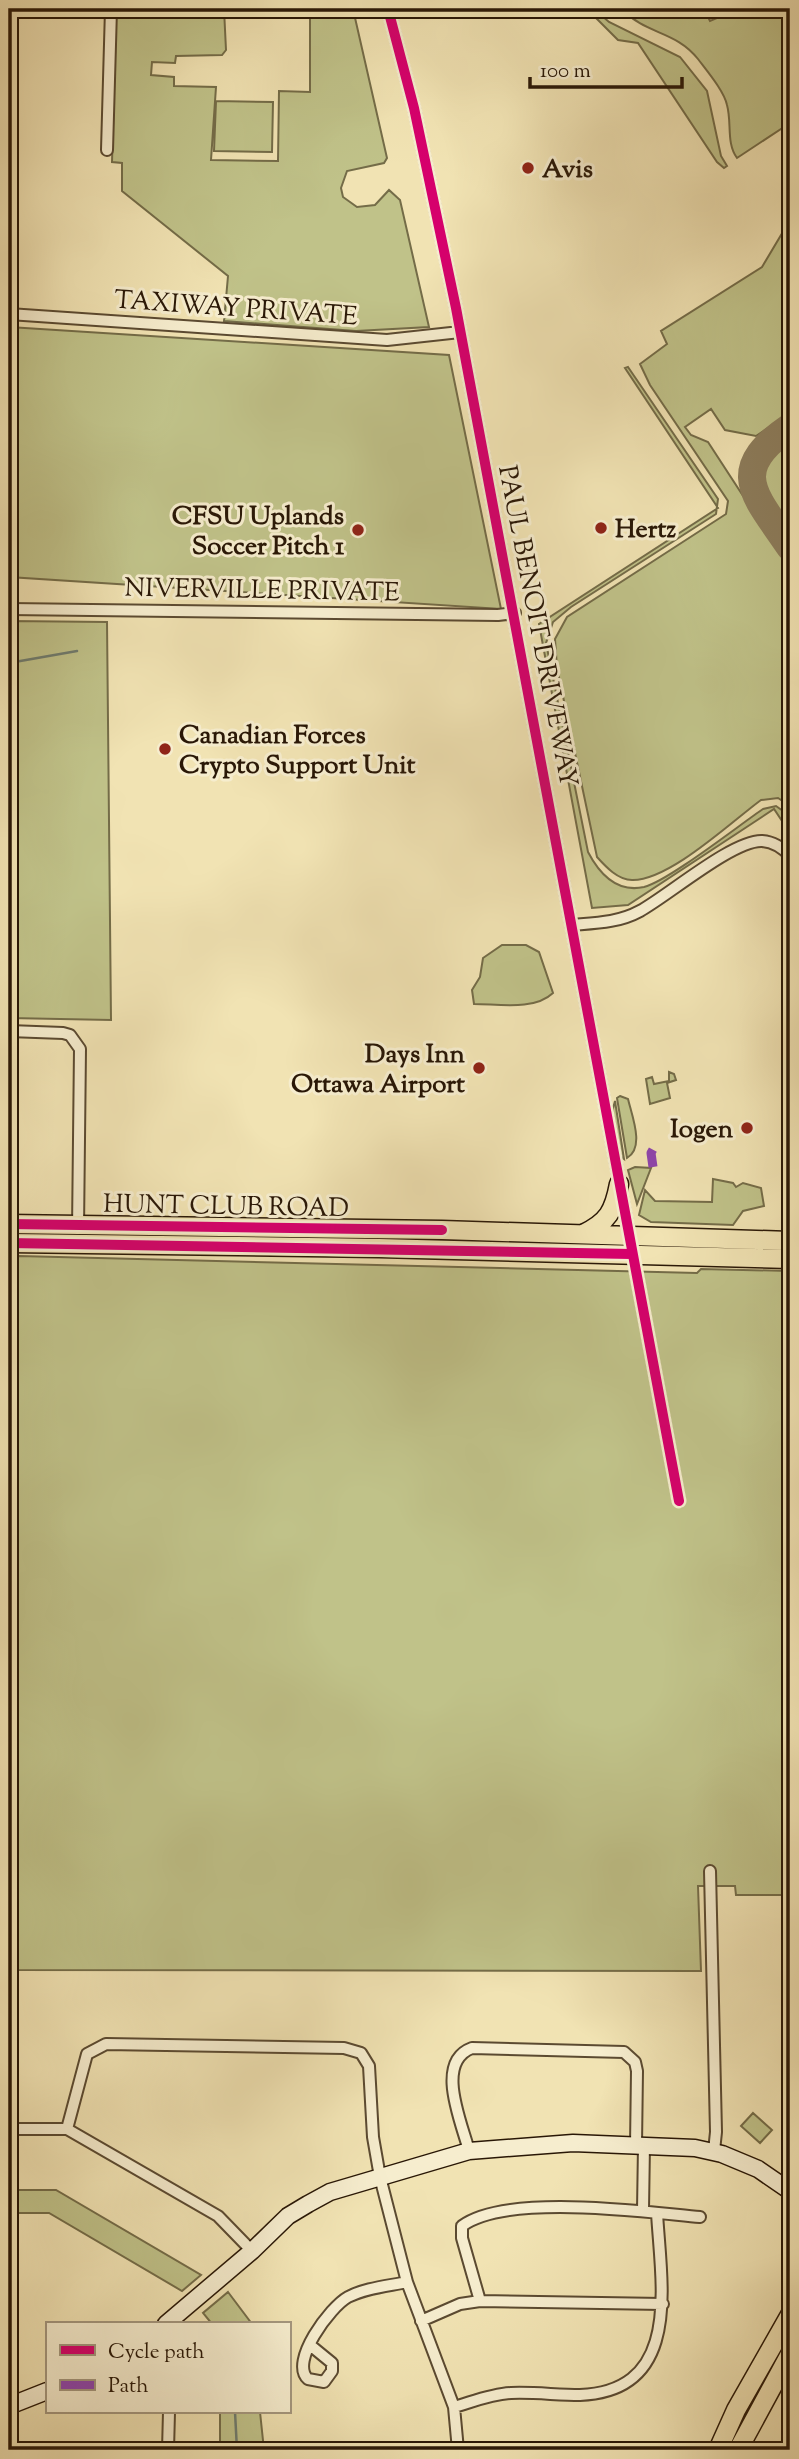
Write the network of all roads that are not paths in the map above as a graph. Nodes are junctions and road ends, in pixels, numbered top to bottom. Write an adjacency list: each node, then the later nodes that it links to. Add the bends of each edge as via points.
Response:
1 (111, 9): 3 (street)
2 (388, 9): 5 (street, PAUL BENOIT DRIVEWAY, via 414,108)
3 (107, 150)
4 (9, 313): 5 (street, TAXIWAY PRIVATE, via 387,340)
5 (460, 331): 7 (street, PAUL BENOIT DRIVEWAY)
6 (9, 609): 7 (street, NIVERVILLE PRIVATE)
7 (515, 613): 9 (street, PAUL BENOIT DRIVEWAY)
8 (790, 856): 9 (street, via 780,846 762,841 742,845 639,912 611,922)
9 (571, 925): 11 (street, PAUL BENOIT DRIVEWAY)
10 (9, 1031): 13 (street, via 64,1033 80,1049)
11 (619, 1184): 14 (main road, via 607,1220); 18 (street, PAUL BENOIT DRIVEWAY)
12 (9, 1224): 13 (main road, HUNT CLUB ROAD)
13 (78, 1225): 14 (main road, HUNT CLUB ROAD); 17 (street)
14 (583, 1234): 18 (main road, HUNT CLUB ROAD)
15 (790, 1241): 18 (main road, HUNT CLUB ROAD)
16 (9, 1243): 17 (main road, HUNT CLUB ROAD)
17 (78, 1244): 18 (main road, HUNT CLUB ROAD)
18 (630, 1245): 19 (main road, HUNT CLUB ROAD); 20 (street, PAUL BENOIT DRIVEWAY)
19 (790, 1259)
20 (680, 1501)
21 (710, 1871): 26 (street)
22 (9, 2129): 23 (street)
23 (67, 2129): 27 (street, via 87,2054 106,2044 344,2048 361,2053 369,2066); 32 (street, via 218,2216)
24 (640, 2145): 25 (street, via 573,2143); 25 (street, via 637,2071 624,2052 472,2048 452,2065); 26 (street); 29 (street)
25 (469, 2151): 27 (street)
26 (714, 2151): 28 (street, via 758,2169)
27 (380, 2177): 32 (street, via 330,2192 308,2204 288,2216); 33 (street)
28 (790, 2191)
29 (643, 2210): 30 (street); 34 (street, via 538,2208 472,2219 462,2226 462,2238)
30 (657, 2213): 31 (street); 35 (street)
31 (700, 2217)
32 (252, 2251): 38 (street)
33 (407, 2282): 37 (street); 39 (street, via 345,2299)
34 (480, 2301): 35 (street); 37 (street, via 460,2304)
35 (663, 2304): 43 (street, via 655,2344 628,2384 581,2395 509,2393)
36 (790, 2315): 47 (main road)
37 (421, 2321): 43 (street)
38 (168, 2322)
39 (310, 2346)
40 (790, 2354): 48 (main road)
41 (46, 2391): 42 (street)
42 (9, 2406)
43 (454, 2407): 46 (street)
44 (169, 2414): 45 (street)
45 (168, 2450)
46 (458, 2450)
47 (718, 2450)
48 (738, 2450)

